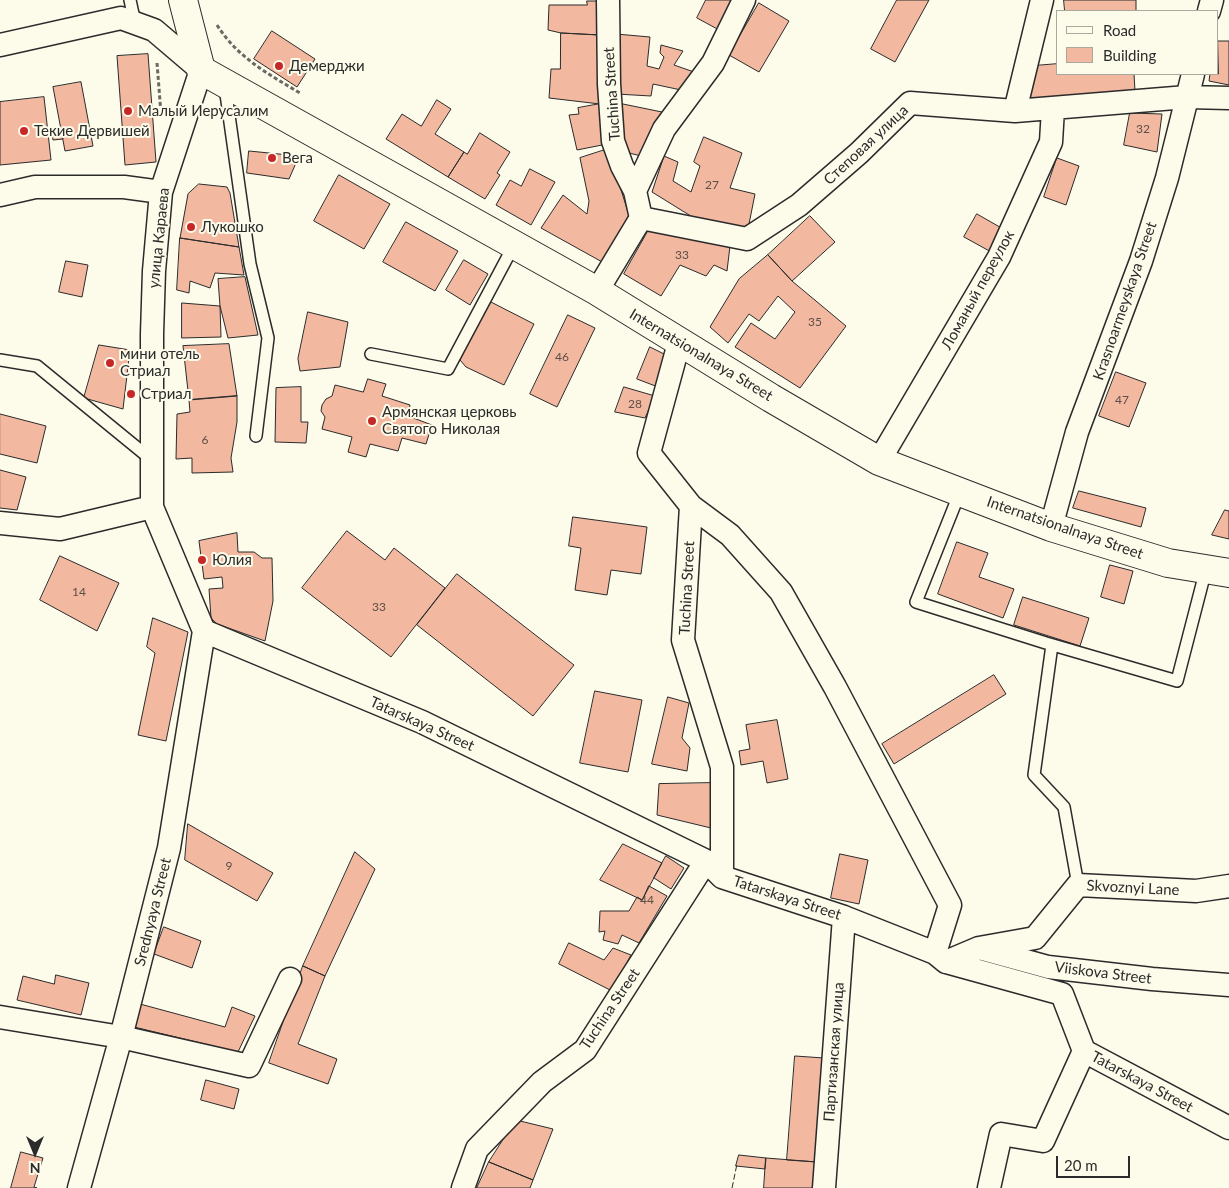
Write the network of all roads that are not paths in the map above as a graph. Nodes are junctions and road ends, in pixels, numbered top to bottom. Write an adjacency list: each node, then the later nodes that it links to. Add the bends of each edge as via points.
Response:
1 (130, 0): 6 (lane)
2 (183, 0): 9 (main road)
3 (608, 0): 14 (street, Tuchina Street, via 613,141)
4 (744, 0): 14 (street, via 713,63 664,129)
5 (1042, 0): 13 (street)
6 (145, 26): 7 (street, via 121,18); 9 (street)
7 (0, 45)
8 (1193, 75): 10 (street, Krasnoarmeyskaya Street)
9 (213, 76): 15 (street, улица Караева); 18 (main road, Internatsionalnaya Street); 23 (lane, via 268,338)
10 (1187, 97): 11 (street, Степовая улица); 12 (street, Степовая улица); 30 (street, Krasnoarmeyskaya Street, via 1167,178 1141,261 1077,432)
11 (1229, 98)
12 (1054, 109): 13 (street, Степовая улица); 25 (street, Ломаный переулок, via 1052,142 999,257)
13 (1015, 111): 17 (street, Степовая улица, via 910,103 859,154 799,206 747,239)
14 (635, 191): 17 (street, Tuchina Street)
15 (161, 192): 16 (street, via 124,187 35,187); 24 (street, улица Караева, via 154,271)
16 (0, 195)
17 (641, 218): 19 (street)
18 (514, 245): 19 (main road, Internatsionalnaya Street); 21 (lane, via 448,369)
19 (597, 291): 20 (main road, Internatsionalnaya Street)
20 (679, 343): 25 (main road, Internatsionalnaya Street); 27 (street, via 650,453)
21 (371, 354)
22 (0, 360): 24 (lane, via 37,366)
23 (256, 436)
24 (152, 460): 28 (street, улица Караева)
25 (879, 461): 26 (main road, Internatsionalnaya Street)
26 (960, 492): 30 (main road, Internatsionalnaya Street); 33 (lane, via 916,602)
27 (692, 506): 35 (street, Tuchina Street, via 683,640 722,767); 40 (street, via 730,536 780,592 835,687 950,905)
28 (152, 507): 29 (street, via 60,528); 32 (street)
29 (0, 522)
30 (1052, 526): 31 (main road, Internatsionalnaya Street, via 1168,563)
31 (1217, 571): 33 (lane, via 1177,680)
32 (204, 631): 34 (street, Tatarskaya Street, via 422,722); 44 (street, Srednyaya Street, via 169,848)
33 (1052, 645): 36 (lane, via 1034,775 1064,806)
34 (706, 861): 35 (street, Tatarskaya Street); 48 (street, Tuchina Street, via 585,1050 542,1082 476,1149)
35 (722, 877): 38 (street, Tatarskaya Street)
36 (1078, 884): 37 (street, Skvoznyi Lane, via 1196,892); 39 (street, Skvoznyi Lane, via 1035,938)
37 (1229, 886)
38 (844, 917): 40 (street, Tatarskaya Street); 49 (street, Партизанская улица)
39 (979, 948): 40 (street, Skvoznyi Lane); 42 (street, Viiskova Street, via 1048,967)
40 (940, 957): 45 (street, Tatarskaya Street, via 1062,994)
41 (290, 979): 44 (street, via 249,1066)
42 (1229, 985)
43 (0, 1017): 44 (street)
44 (121, 1037): 47 (street, Srednyaya Street)
45 (1084, 1051): 46 (street, Tatarskaya Street); 50 (street, via 1043,1141 1002,1134)
46 (1229, 1128)
47 (79, 1188)
48 (462, 1188)
49 (824, 1188)
50 (989, 1188)

